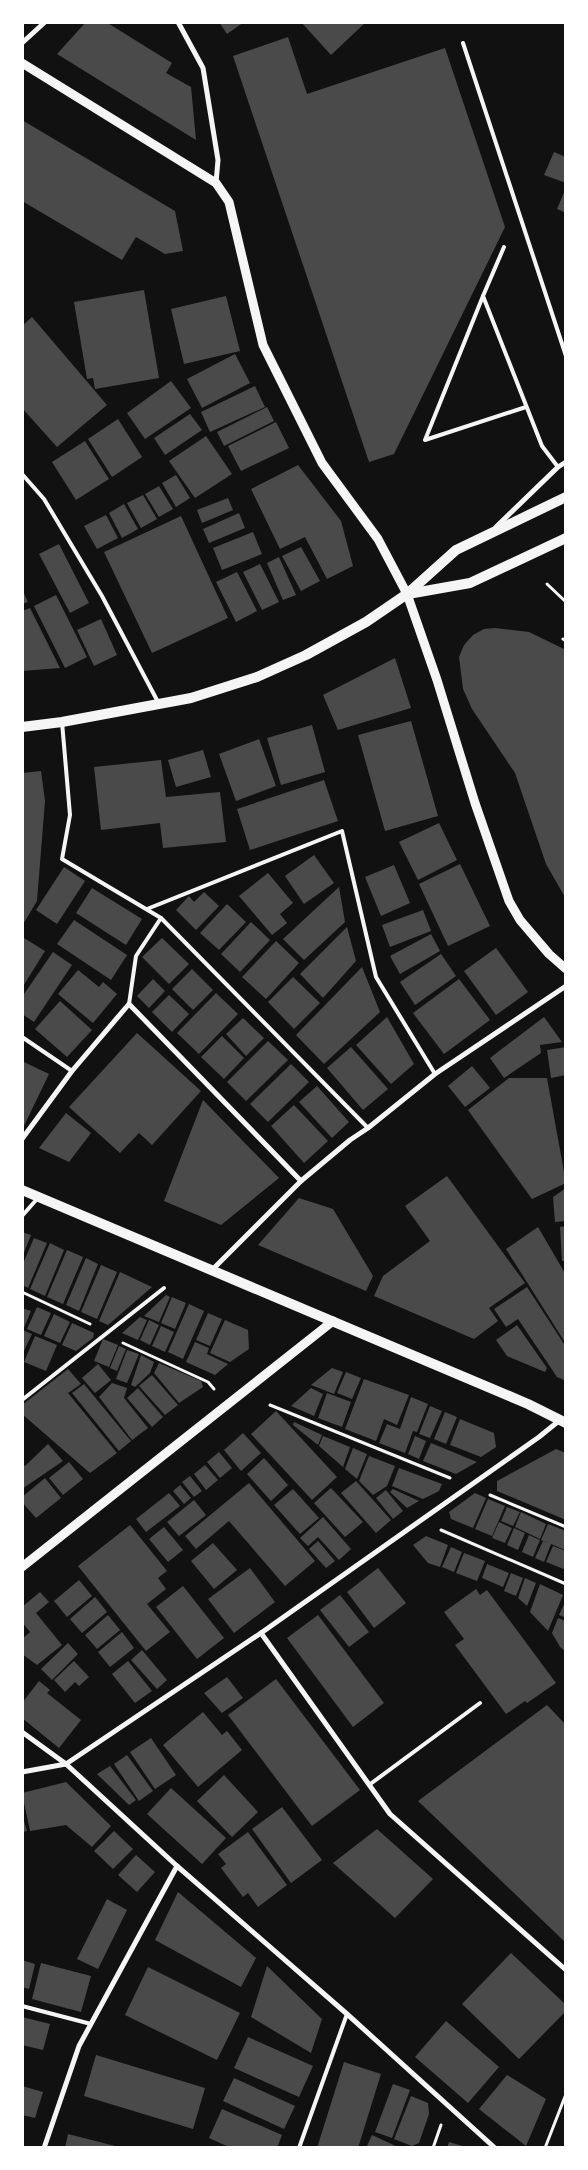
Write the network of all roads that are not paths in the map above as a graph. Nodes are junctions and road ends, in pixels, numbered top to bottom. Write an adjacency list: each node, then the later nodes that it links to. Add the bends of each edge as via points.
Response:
1 (44, 22): 4 (street)
2 (178, 22): 6 (street, via 203,68 218,160)
3 (463, 42): 9 (lane)
4 (22, 43)
5 (22, 63): 6 (street)
6 (216, 182): 17 (street, via 229,202 262,345 322,463 378,539)
7 (504, 247): 8 (lane)
8 (483, 296): 10 (lane); 10 (lane, via 425,440)
9 (566, 356)
10 (526, 407): 12 (lane, via 542,446)
11 (566, 462): 12 (street)
12 (558, 467): 15 (street)
13 (22, 474): 18 (lane, via 44,499 97,588)
14 (566, 497): 15 (main road)
15 (488, 534): 17 (main road, via 456,550)
16 (566, 538): 17 (main road, via 470,583)
17 (407, 594): 18 (main road, via 366,622 298,659 191,698); 23 (street, via 509,901 520,920)
18 (159, 704): 19 (main road)
19 (62, 722): 20 (main road); 21 (lane, via 70,815 62,859)
20 (22, 727)
21 (147, 909): 22 (lane); 28 (lane, via 342,831 376,977)
22 (160, 918): 25 (lane, via 136,956); 29 (lane)
23 (566, 969)
24 (566, 986): 28 (street)
25 (129, 1004): 27 (street); 31 (street)
26 (22, 1037): 27 (lane)
27 (72, 1071): 30 (street)
28 (435, 1074): 29 (street)
29 (368, 1128): 31 (street)
30 (22, 1139)
31 (301, 1180): 35 (street)
32 (22, 1190): 33 (main road)
33 (38, 1197): 34 (lane); 35 (main road)
34 (22, 1216)
35 (212, 1271): 37 (main road)
36 (164, 1288): 38 (lane)
37 (333, 1321): 39 (main road); 40 (street)
38 (22, 1400)
39 (563, 1422): 41 (street)
40 (22, 1567)
41 (260, 1632): 44 (street); 46 (street)
42 (480, 1703): 46 (lane)
43 (22, 1732): 44 (street)
44 (66, 1764): 45 (street); 47 (street)
45 (22, 1772)
46 (369, 1785): 48 (street, via 390,1814)
47 (177, 1866): 50 (street); 51 (street)
48 (566, 1970)
49 (22, 2006): 51 (lane)
50 (347, 2014): 53 (lane); 54 (street)
51 (91, 2024): 52 (street, via 79,2046)
52 (44, 2148)
53 (299, 2148)
54 (495, 2148)

